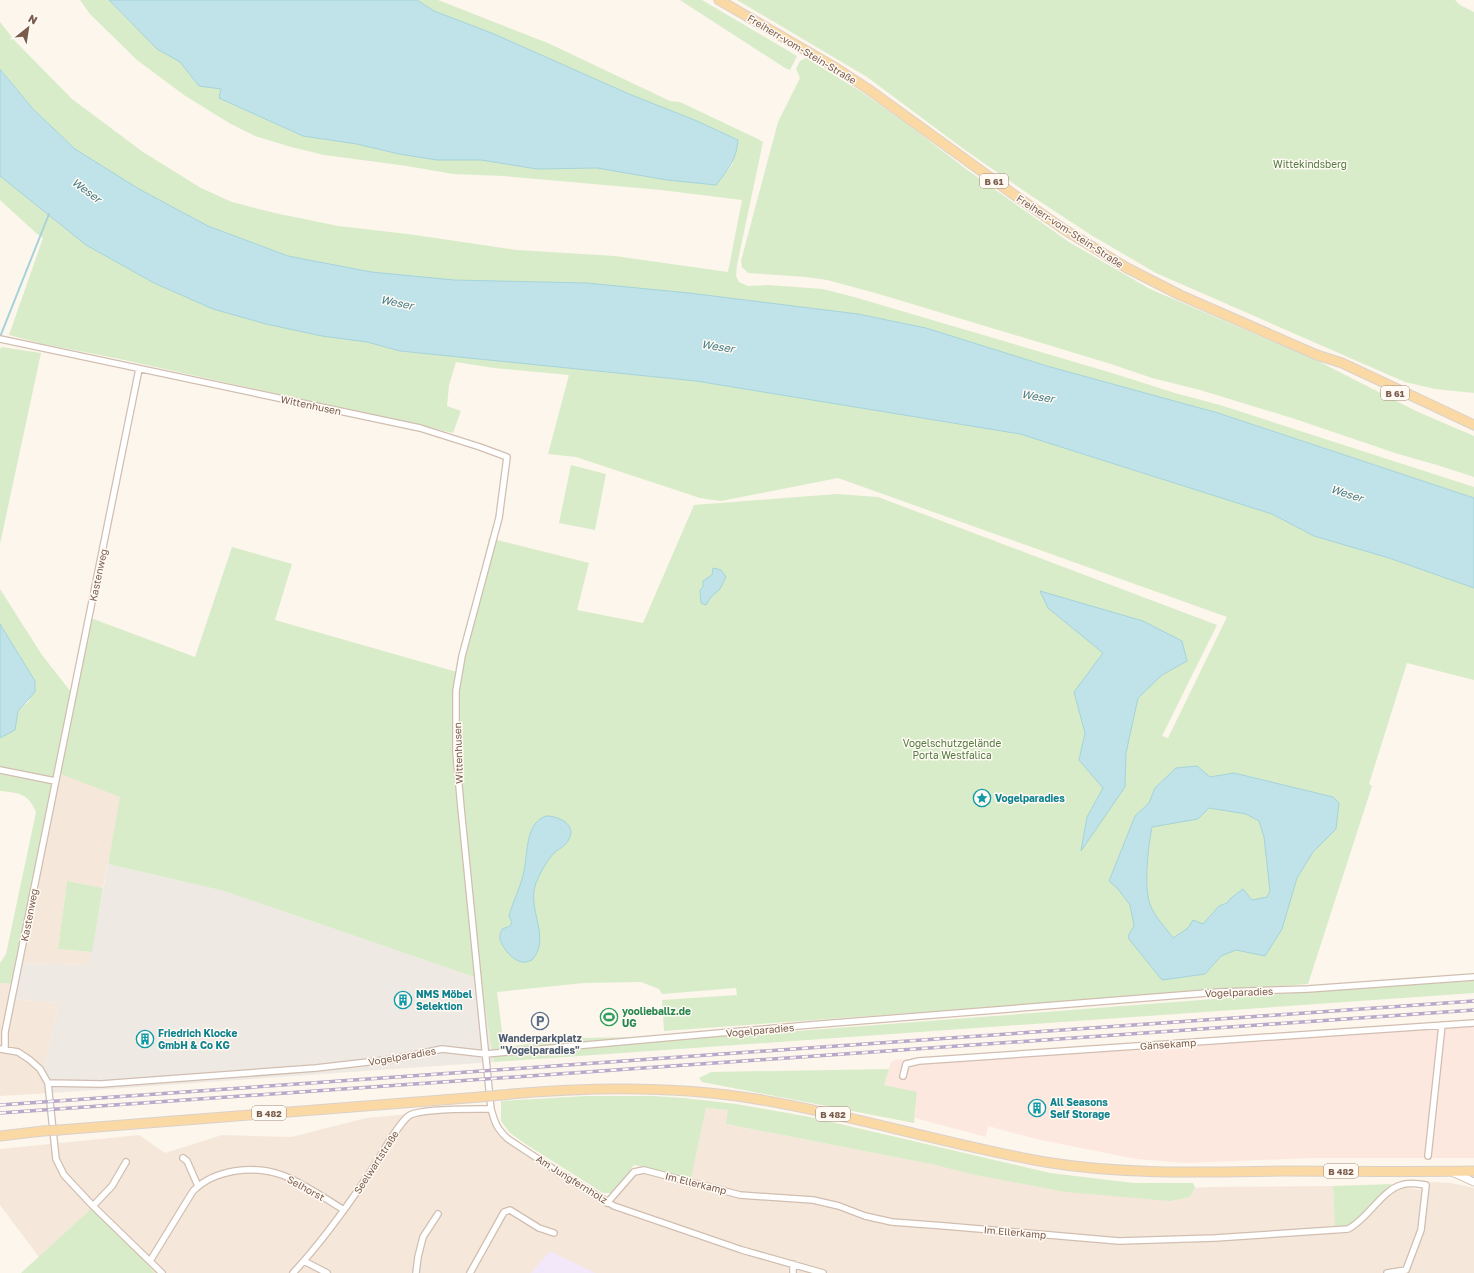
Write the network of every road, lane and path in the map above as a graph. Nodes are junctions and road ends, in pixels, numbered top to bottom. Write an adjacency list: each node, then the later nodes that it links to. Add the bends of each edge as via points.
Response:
1 (719, 0): 3 (main road, Freiherr-vom-Stein-Straße / B 61, via 868,89 1022,201 1127,268 1180,295)
2 (1, 340): 4 (street, Wittenhusen)
3 (1317, 355): 5 (main road, Freiherr-vom-Stein-Straße / B 61, via 1342,363); 6 (main road, Freiherr-vom-Stein-Straße / B 61)
4 (139, 369): 8 (street, Kastenweg); 13 (street, Wittenhusen, via 420,428 507,457 499,518 462,656 456,691 456,752 460,808)
5 (1474, 425)
6 (1474, 429)
7 (0, 770): 8 (street)
8 (55, 781): 12 (street, Kastenweg)
9 (1474, 977): 13 (street, Vogelparadies, via 1308,989 1219,992)
10 (1474, 1023): 11 (street, Gänsekamp)
11 (1442, 1025): 14 (street, Gänsekamp, via 919,1061 906,1064); 18 (street)
12 (2, 1049): 15 (street, via 18,1052 30,1060 40,1069)
13 (486, 1054): 15 (street, Vogelparadies, via 442,1049 394,1059 316,1068 101,1084); 16 (street, Am Jungfernholz)
14 (903, 1076)
15 (48, 1083): 26 (street, via 56,1159 64,1175)
16 (491, 1109): 25 (street, Am Jungfernholz, via 499,1131 508,1139); 27 (street, Seelwartstraße, via 417,1113 403,1120)
17 (0, 1136): 21 (main road, B 482, bridge, via 552,1090 603,1088 696,1091 754,1098 1045,1162 1089,1168 1133,1171)
18 (1428, 1156)
19 (183, 1158): 24 (street, via 187,1161)
20 (126, 1162): 26 (street, via 112,1186)
21 (1452, 1172): 22 (main road, B 482); 23 (street)
22 (1474, 1172)
23 (1474, 1182)
24 (198, 1186): 27 (street, Selhorst, via 223,1173 238,1170 270,1172 294,1180); 30 (street, Selhorst)
25 (607, 1203): 32 (street, Am Jungfernholz, via 742,1250); 33 (street, Im Ellerkamp, via 634,1172 644,1170 740,1195 824,1202 864,1216 892,1222 1119,1241 1215,1238 1348,1229 1392,1189 1401,1184 1426,1185 1421,1230)
26 (93, 1206): 30 (street)
27 (344, 1210): 31 (street, Seelwartstraße)
28 (438, 1214): 37 (street, via 423,1237)
29 (554, 1233): 38 (street, via 539,1228 510,1210 504,1212)
30 (150, 1261): 34 (street)
31 (304, 1261): 35 (street, Seelwartstraße); 36 (street)
32 (793, 1264): 39 (street); 40 (street, Am Jungfernholz)
33 (1406, 1272): 41 (street)
34 (162, 1273)
35 (293, 1273)
36 (327, 1273)
37 (416, 1273)
38 (470, 1273)
39 (793, 1273)
40 (823, 1273)
41 (1387, 1273)

